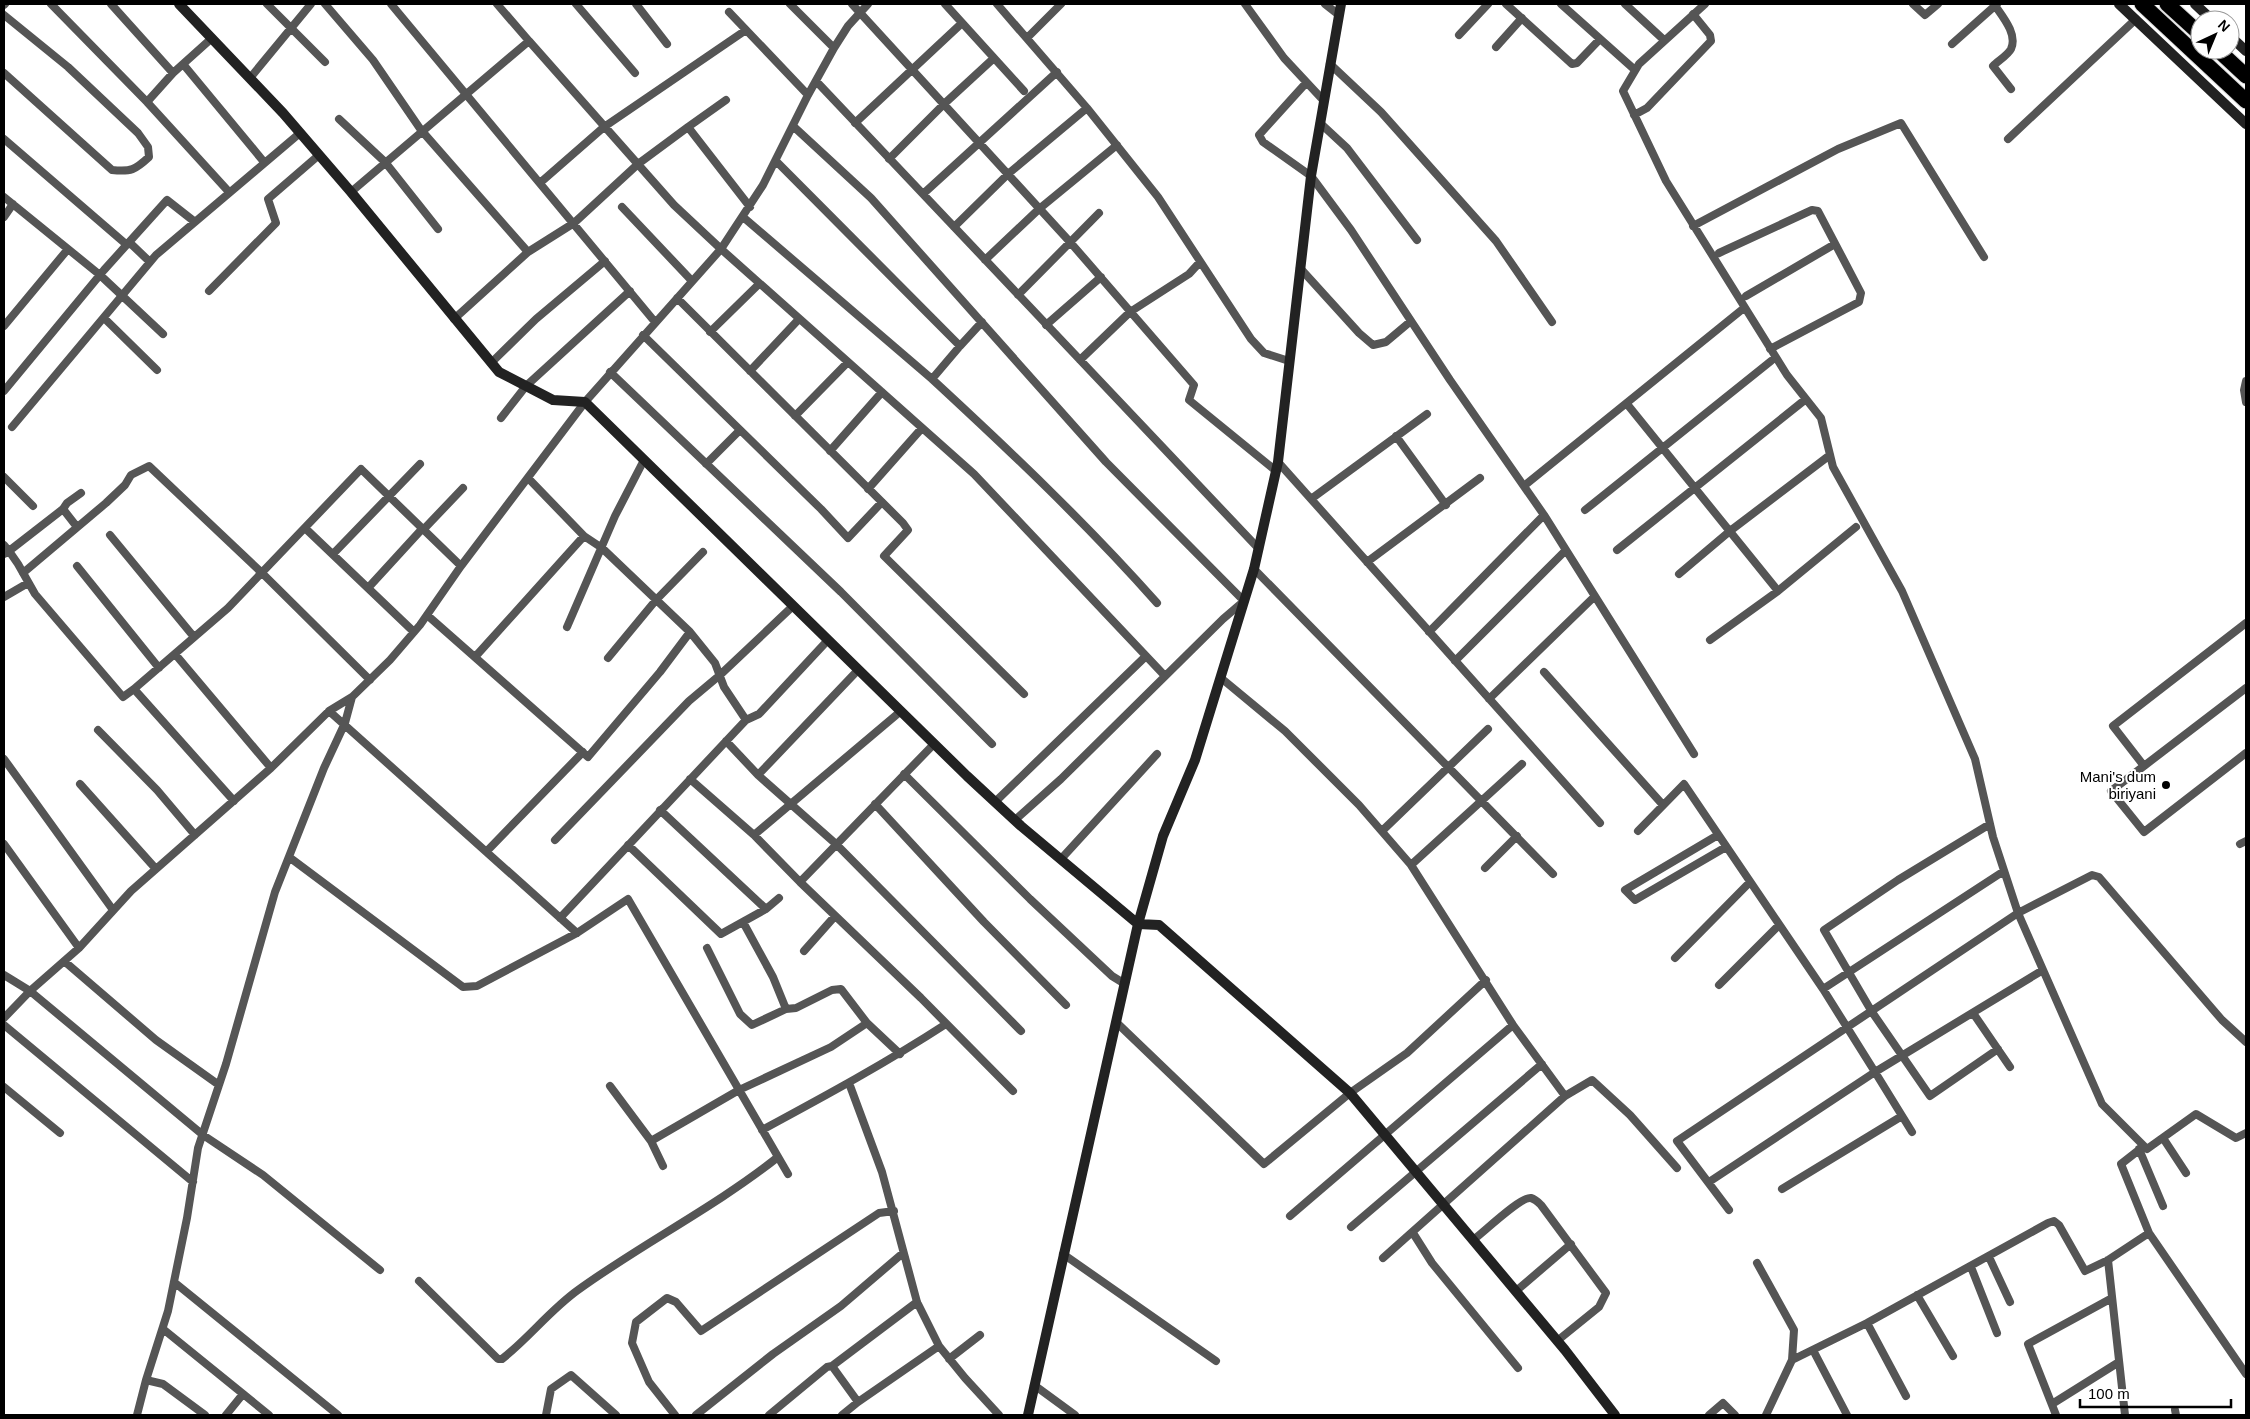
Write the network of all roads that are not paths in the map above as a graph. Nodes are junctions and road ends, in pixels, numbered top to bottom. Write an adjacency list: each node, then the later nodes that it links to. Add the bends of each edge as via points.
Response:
1 (51, 4): 74 (street)
2 (112, 4): 61 (street)
3 (179, 4): 43 (street)
4 (267, 4): 40 (street)
5 (311, 4): 40 (street)
6 (325, 4): 85 (street, via 373,60)
7 (391, 4): 69 (street)
8 (497, 4): 47 (street)
9 (576, 4): 62 (street)
10 (636, 4): 48 (street)
11 (790, 4): 51 (street)
12 (852, 4): 32 (street)
13 (868, 4): 32 (street)
14 (945, 4): 38 (street)
15 (997, 4): 44 (street)
16 (1061, 4): 44 (street)
17 (1245, 4): 66 (street)
18 (1326, 4): 35 (street)
19 (1341, 4): 35 (street)
20 (1488, 4): 42 (street)
21 (1506, 4): 36 (street)
22 (1561, 4): 45 (street)
23 (1625, 4): 46 (street)
24 (1913, 4): 25 (street, via 1925,15)
25 (1938, 4)
26 (1996, 4): 49 (street); 67 (street, via 2013,40 2010,50 1993,66)
27 (2118, 4): 37 (street)
28 (2142, 4): 73 (highway)
29 (2168, 4): 39 (highway)
30 (1701, 5): 33 (street)
31 (729, 12): 41 (street)
32 (860, 12): 51 (street); 57 (street)
33 (1693, 14): 46 (street); 77 (street, via 1711,41 1646,108)
34 (4, 15): 60 (street, via 68,67 138,133 148,147 149,157 128,172 112,170)
35 (1339, 15): 56 (street)
36 (1522, 18): 45 (street, via 1572,64 1577,63); 50 (street)
37 (2136, 19): 81 (street); 88 (street)
38 (962, 23): 52 (street); 57 (street)
39 (2190, 25)
40 (290, 29): 54 (street); 64 (street)
41 (746, 30): 70 (street); 82 (street)
42 (1459, 35)
43 (212, 38): 55 (street); 64 (street)
44 (1027, 38): 59 (street)
45 (1600, 39): 58 (street)
46 (1664, 40): 58 (street)
47 (529, 41): 69 (street); 82 (street)
48 (666, 44)
49 (1952, 44)
50 (1496, 47)
51 (834, 48): 65 (street)
52 (994, 58): 68 (street); 75 (street)
53 (2229, 60): 63 (highway)
54 (325, 62)
55 (183, 64): 61 (street); 94 (street)
56 (1330, 64): 72 (street); 148 (street, via 1381,112 1496,241)
57 (912, 70): 75 (street); 80 (street)
58 (1635, 70): 77 (street, via 1623,91)
59 (1057, 72): 76 (street); 89 (street)
60 (4, 73)
61 (173, 73): 74 (street)
62 (636, 74)
63 (2246, 76)
64 (250, 78): 86 (street)
65 (816, 81): 70 (street); 80 (street)
66 (1306, 83): 72 (street); 98 (street, via 1258,135)
67 (2012, 88)
68 (1024, 91)
69 (468, 93): 85 (street); 99 (street)
70 (808, 95): 83 (street)
71 (726, 100): 84 (street)
72 (1324, 101): 79 (street)
73 (2246, 101)
74 (147, 102): 100 (street)
75 (944, 104): 89 (street); 92 (street)
76 (1087, 108): 90 (street); 97 (street)
77 (1634, 115): 113 (street, via 1666,181)
78 (339, 120): 95 (street)
79 (1320, 122): 98 (street); 116 (street, via 1347,148)
80 (855, 123): 92 (street)
81 (2246, 124)
82 (604, 126): 96 (street); 99 (street)
83 (793, 126): 93 (street); 147 (street, via 870,198)
84 (688, 127): 96 (street); 106 (street)
85 (421, 130): 95 (street); 122 (street)
86 (300, 133): 91 (street); 94 (street)
87 (4, 139): 118 (street)
88 (2008, 139)
89 (979, 143): 97 (street); 102 (street)
90 (1116, 145): 107 (street); 128 (street, via 1158,197)
91 (319, 156): 101 (street); 134 (street, via 268,199 276,223)
92 (889, 159): 102 (street)
93 (776, 161): 106 (street); 154 (street)
94 (264, 162): 100 (street)
95 (385, 162): 101 (street); 115 (street)
96 (638, 164): 112 (street); 121 (street)
97 (1008, 174): 107 (street); 114 (street)
98 (1311, 176): 129 (street); 145 (street)
99 (541, 182): 112 (street)
100 (229, 192): 111 (street)
101 (351, 192): 143 (street)
102 (923, 194): 114 (street)
103 (4, 196): 104 (street)
104 (13, 204): 110 (street); 120 (street)
105 (622, 207): 132 (street)
106 (750, 207): 109 (street)
107 (1039, 209): 117 (street); 125 (street)
108 (1099, 213): 117 (street)
109 (743, 217): 121 (street); 164 (street)
110 (4, 218)
111 (195, 222): 118 (street, via 167,200); 127 (street)
112 (574, 223): 122 (street); 126 (street)
113 (1693, 226): 124 (street, via 1838,149 1901,123); 140 (street)
114 (954, 227): 125 (street)
115 (438, 229)
116 (1416, 240)
117 (1070, 242): 131 (street); 136 (street)
118 (128, 244): 127 (street); 130 (street)
119 (1835, 244): 123 (street, via 1818,211 1812,210); 138 (street); 155 (street, via 1861,294 1859,302)
120 (68, 249): 130 (street); 150 (street)
121 (720, 250): 132 (street); 133 (street)
122 (528, 252): 143 (street)
123 (1719, 253)
124 (1984, 256)
125 (985, 260): 136 (street)
126 (605, 261): 135 (street); 160 (street, via 536,319)
127 (150, 262): 137 (street)
128 (1200, 262): 141 (street, via 1189,274); 157 (street, via 1250,339 1264,354)
129 (1300, 268): 145 (street, via 1373,345 1386,342); 157 (street)
130 (100, 275): 137 (street); 167 (street)
131 (1101, 277): 141 (street); 149 (street)
132 (692, 280): 139 (street)
133 (759, 284): 144 (street); 151 (street)
134 (209, 290)
135 (630, 291): 146 (street); 166 (street)
136 (1018, 295): 149 (street)
137 (123, 296): 142 (street); 152 (street)
138 (1746, 296)
139 (677, 298): 146 (street); 151 (street)
140 (1744, 308): 155 (street); 172 (street)
141 (1130, 312): 156 (street); 186 (street, via 1194,385 1189,400)
142 (104, 318): 161 (street); 176 (street)
143 (454, 319): 160 (street)
144 (799, 319): 159 (street); 163 (street)
145 (1411, 321): 190 (street)
146 (655, 322): 153 (street)
147 (982, 322): 154 (street); 230 (street, via 1106,462)
148 (1552, 322)
149 (1046, 325): 156 (street)
150 (4, 326)
151 (710, 332): 163 (street)
152 (164, 334)
153 (643, 335): 162 (street); 178 (street)
154 (960, 346): 164 (street)
155 (1770, 350): 169 (street)
156 (1080, 360): 211 (street)
157 (1289, 361): 186 (street)
158 (1771, 361): 180 (street)
159 (848, 362): 168 (street); 174 (street)
160 (491, 363): 166 (street, via 499,372)
161 (158, 370)
162 (610, 372): 170 (street); 185 (street)
163 (750, 372): 174 (street)
164 (932, 378): 231 (street, via 1050,490)
165 (2246, 381): 171 (street)
166 (526, 386): 170 (street, via 553,400); 175 (street)
167 (4, 391)
168 (882, 392): 177 (street); 181 (street)
169 (1806, 399): 182 (street, via 1821,418); 191 (street)
170 (585, 402): 183 (street); 188 (street)
171 (2246, 402)
172 (1627, 404): 180 (street); 190 (street)
173 (1427, 414): 179 (street)
174 (795, 416): 181 (street)
175 (502, 418)
176 (12, 427)
177 (922, 428): 193 (street); 243 (street, via 974,474)
178 (740, 430): 185 (street); 197 (street, via 848,538)
179 (1396, 436): 196 (street); 198 (street)
180 (1663, 449): 191 (street); 201 (street)
181 (830, 451): 193 (street)
182 (1830, 455): 207 (street); 290 (street, via 1833,467 1902,591 1975,759)
183 (644, 460): 210 (street); 232 (street)
184 (420, 464): 195 (street)
185 (706, 464): 267 (street, via 841,592)
186 (1276, 466): 196 (street); 211 (street)
187 (4, 477): 199 (street)
188 (528, 478): 209 (street); 219 (street)
189 (1480, 478): 198 (street)
190 (1524, 486): 202 (street)
191 (1694, 487): 207 (street); 214 (street)
192 (463, 488): 206 (street)
193 (868, 489): 197 (street)
194 (81, 493): 200 (street)
195 (390, 497): 205 (street, via 361,469); 206 (street); 216 (street)
196 (1311, 499): 217 (street)
197 (882, 502): 256 (street, via 908,530 884,556)
198 (1446, 505): 217 (street)
199 (33, 506)
200 (63, 509): 203 (street); 212 (street)
201 (1585, 510)
202 (1544, 515): 213 (street); 238 (street)
203 (78, 527): 221 (street); 222 (street, via 125,485 131,475 149,466)
204 (1856, 527): 226 (street)
205 (305, 528): 216 (street); 222 (street)
206 (423, 529): 219 (street); 225 (street)
207 (1730, 531): 223 (street); 226 (street)
208 (110, 534): 239 (street)
209 (584, 536): 210 (street); 244 (street)
210 (602, 548): 229 (street); 235 (street)
211 (1259, 549): 220 (street)
212 (5, 550): 221 (street)
213 (1566, 550): 228 (street); 246 (street)
214 (1617, 550)
215 (703, 552): 229 (street)
216 (333, 554): 225 (street)
217 (1367, 562): 238 (street)
218 (77, 566): 247 (street)
219 (461, 566): 233 (street)
220 (1254, 569): 230 (street); 274 (street)
221 (23, 573): 224 (street)
222 (262, 573): 239 (street); 253 (street)
223 (1679, 574)
224 (28, 582): 227 (street); 255 (street, via 123,697)
225 (368, 588): 236 (street)
226 (1778, 591): 241 (street)
227 (4, 596)
228 (1595, 596): 258 (street); 271 (street)
229 (656, 600): 237 (street); 245 (street)
230 (1244, 601): 251 (street); 252 (street)
231 (1157, 603)
232 (794, 606): 240 (street); 250 (street)
233 (427, 615): 236 (street); 244 (street)
234 (2246, 623): 275 (street, via 2113,726)
235 (567, 627)
236 (414, 632): 253 (street)
237 (690, 632): 250 (street, via 715,663); 268 (street, via 588,757)
238 (1429, 632): 246 (street)
239 (194, 637): 242 (street)
240 (828, 640): 248 (street); 261 (street, via 759,714)
241 (1710, 640)
242 (175, 654): 247 (street); 276 (street)
243 (1146, 656): 251 (street); 282 (street)
244 (475, 657): 268 (street)
245 (608, 658)
246 (1455, 661): 258 (street)
247 (159, 668): 255 (street)
248 (858, 670): 260 (street); 278 (street)
249 (1544, 672): 286 (street)
250 (720, 675): 261 (street, via 724,687); 297 (street, via 689,701)
251 (1165, 676): 288 (street)
252 (1221, 678): 291 (street, via 1285,731); 319 (street, via 1195,760 1163,836)
253 (370, 680): 257 (street)
254 (2246, 688): 275 (street)
255 (134, 690): 281 (street)
256 (1024, 694)
257 (352, 697): 259 (street); 262 (street)
258 (1489, 699): 289 (street)
259 (330, 710): 262 (street); 276 (street)
260 (901, 711): 266 (street); 284 (street)
261 (746, 720): 265 (street)
262 (345, 723): 302 (street); 303 (street)
263 (1488, 729): 274 (street)
264 (98, 730): 294 (street)
265 (726, 741): 278 (street); 279 (street)
266 (934, 744): 277 (street); 282 (street)
267 (992, 744)
268 (583, 752): 302 (street)
269 (2246, 752): 275 (street, via 2144,832 2111,791)
270 (1157, 754): 304 (street)
271 (1694, 754)
272 (4, 758): 314 (street)
273 (1522, 764): 283 (street)
274 (1448, 766): 283 (street); 291 (street)
275 (2144, 766)
276 (270, 768): 281 (street)
277 (904, 774): 285 (street); 331 (street, via 1037,906 1112,976)
278 (758, 775): 284 (street)
279 (690, 779): 287 (street); 293 (street)
280 (80, 784): 307 (street)
281 (234, 801): 294 (street)
282 (995, 802): 288 (street)
283 (1482, 802): 296 (street); 305 (street)
284 (790, 804): 293 (street); 299 (street)
285 (875, 804): 299 (street); 335 (street)
286 (1663, 805): 292 (street); 295 (street, via 1684,784)
287 (660, 810): 300 (street); 313 (street)
288 (1015, 820): 304 (street)
289 (1600, 823)
290 (1990, 824): 308 (street); 328 (street, via 1824,930)
291 (1382, 831): 305 (street)
292 (1638, 831)
293 (754, 834): 310 (street)
294 (195, 835): 307 (street)
295 (1718, 835): 301 (street); 301 (street, via 1625,890 1635,900)
296 (1517, 836): 306 (street); 309 (street)
297 (555, 840)
298 (4, 844): 322 (street)
299 (836, 844): 310 (street); 346 (street)
300 (628, 845): 317 (street); 318 (street, via 721,934)
301 (1726, 847): 311 (street)
302 (487, 850): 317 (street)
303 (289, 858): 321 (street, via 463,987 478,986); 355 (street, via 275,892)
304 (1061, 859): 319 (street)
305 (1411, 865): 330 (street)
306 (1485, 868)
307 (156, 869): 314 (street)
308 (2004, 871): 315 (street); 328 (street)
309 (1553, 874)
310 (800, 882): 316 (street)
311 (1750, 882): 320 (street); 325 (street)
312 (779, 898): 313 (street)
313 (766, 909): 318 (street)
314 (113, 910): 322 (street)
315 (2018, 913): 327 (street); 337 (street); 347 (street, via 2092,875 2099,877 2222,1020)
316 (835, 916): 324 (street); 342 (street)
317 (560, 918): 321 (street)
318 (743, 922): 336 (street, via 773,977)
319 (1138, 924): 331 (street); 360 (street, via 1159,925)
320 (1779, 925): 332 (street); 333 (street)
321 (577, 933): 358 (street, via 628,899)
322 (79, 948): 326 (street)
323 (707, 948): 336 (street, via 740,1014 752,1025)
324 (804, 951)
325 (1675, 958)
326 (64, 961): 334 (street); 355 (street, via 156,1040)
327 (2043, 970): 338 (street); 371 (street, via 2102,1104)
328 (1849, 972): 333 (street); 337 (street)
329 (4, 975): 334 (street)
330 (1486, 980): 344 (street); 360 (street, via 1407,1053)
331 (1125, 984): 340 (street)
332 (1719, 985)
333 (1823, 989): 345 (street)
334 (30, 991): 339 (street); 367 (street)
335 (1066, 1005)
336 (786, 1009): 341 (street, via 841,989)
337 (1872, 1012): 345 (street); 350 (street)
338 (1973, 1013): 348 (street); 350 (street)
339 (4, 1018)
340 (1116, 1022): 360 (street, via 1264,1164); 392 (street)
341 (867, 1023): 349 (street); 358 (street, via 831,1047)
342 (946, 1024): 349 (street); 359 (street)
343 (4, 1025): 378 (street)
344 (1514, 1025): 351 (street); 368 (street)
345 (1846, 1027): 353 (street); 379 (street, via 1677,1141)
346 (1021, 1031)
347 (2246, 1042)
348 (1998, 1050): 350 (street, via 1930,1096); 352 (street)
349 (900, 1054): 354 (street)
350 (1904, 1056): 353 (street)
351 (1542, 1064): 361 (street); 375 (street)
352 (2010, 1067)
353 (1875, 1072): 362 (street); 379 (street)
354 (849, 1083): 363 (street); 384 (street)
355 (219, 1085): 367 (street)
356 (610, 1086): 370 (street)
357 (4, 1087): 365 (street)
358 (739, 1090): 363 (street); 370 (street)
359 (1013, 1091)
360 (1350, 1093): 368 (street)
361 (1565, 1096): 374 (street, via 1592,1080 1630,1115); 381 (street)
362 (1902, 1116): 364 (street); 380 (street)
363 (762, 1130): 372 (street)
364 (1912, 1132)
365 (60, 1133)
366 (2246, 1133): 369 (street, via 2236,1138 2196,1114)
367 (202, 1135): 378 (street); 398 (street, via 238,1156)
368 (1385, 1135): 375 (street); 385 (street)
369 (2163, 1138): 371 (street, via 2147,1149); 376 (street)
370 (650, 1142): 373 (street)
371 (2141, 1148): 382 (street); 388 (street, via 2121,1164)
372 (778, 1157): 377 (street); 399 (street, via 722,1199 578,1290 502,1360)
373 (663, 1166)
374 (1676, 1168)
375 (1416, 1172): 381 (street); 386 (street)
376 (2186, 1173)
377 (788, 1174)
378 (193, 1182): 400 (street)
379 (1709, 1182): 383 (street)
380 (1782, 1189)
381 (1442, 1204): 387 (street); 389 (street)
382 (2163, 1206)
383 (1729, 1210)
384 (894, 1211): 391 (street); 434 (street, via 879,1213 701,1331 676,1302 667,1298 636,1322 632,1343 649,1382)
385 (1290, 1216)
386 (1351, 1227)
387 (1413, 1233): 394 (street); 419 (street, via 1432,1263)
388 (2149, 1233): 395 (street); 420 (street)
389 (1473, 1240): 390 (street, via 1517,1204 1533,1198); 401 (street)
390 (1571, 1244): 401 (street); 410 (street, via 1606,1293 1599,1307)
391 (903, 1253): 404 (street); 435 (street, via 841,1306)
392 (1064, 1254): 416 (street); 422 (street)
393 (1989, 1257): 395 (street, via 2054,1221 2085,1271); 397 (street); 405 (street)
394 (1383, 1258)
395 (2108, 1260): 403 (street)
396 (1757, 1263): 415 (street, via 1794,1330)
397 (1971, 1267): 402 (street); 408 (street)
398 (380, 1270)
399 (419, 1281)
400 (174, 1282): 407 (street); 431 (street)
401 (1516, 1291): 410 (street)
402 (1917, 1294): 406 (street); 413 (street)
403 (2112, 1298): 417 (street); 426 (street, via 2028,1344)
404 (917, 1302): 411 (street); 418 (street)
405 (2010, 1302)
406 (1867, 1324): 412 (street); 424 (street)
407 (163, 1329): 421 (street); 423 (street)
408 (1997, 1333)
409 (980, 1335): 414 (street)
410 (1557, 1341): 441 (street)
411 (939, 1346): 414 (street); 425 (street)
412 (1813, 1350): 415 (street); 445 (street)
413 (1953, 1356)
414 (949, 1359): 438 (street)
415 (1792, 1360): 444 (street)
416 (1216, 1361)
417 (2119, 1362): 426 (street); 447 (street)
418 (832, 1366): 425 (street); 436 (street)
419 (1518, 1368)
420 (2246, 1374)
421 (146, 1380): 427 (street); 428 (street, via 163,1384)
422 (1034, 1385): 439 (street); 440 (street)
423 (243, 1394): 429 (street); 430 (street)
424 (1906, 1396)
425 (858, 1402): 437 (street)
426 (2052, 1404): 446 (street)
427 (137, 1415)
428 (205, 1415)
429 (226, 1415)
430 (269, 1415)
431 (338, 1415)
432 (546, 1415): 433 (street, via 550,1389 571,1375)
433 (616, 1415)
434 (675, 1415)
435 (696, 1415)
436 (769, 1415)
437 (842, 1415)
438 (999, 1415)
439 (1028, 1415)
440 (1075, 1415)
441 (1615, 1415)
442 (1709, 1415): 443 (street, via 1723,1403)
443 (1735, 1415)
444 (1766, 1415)
445 (1847, 1415)
446 (2056, 1415)
447 (2126, 1415)

